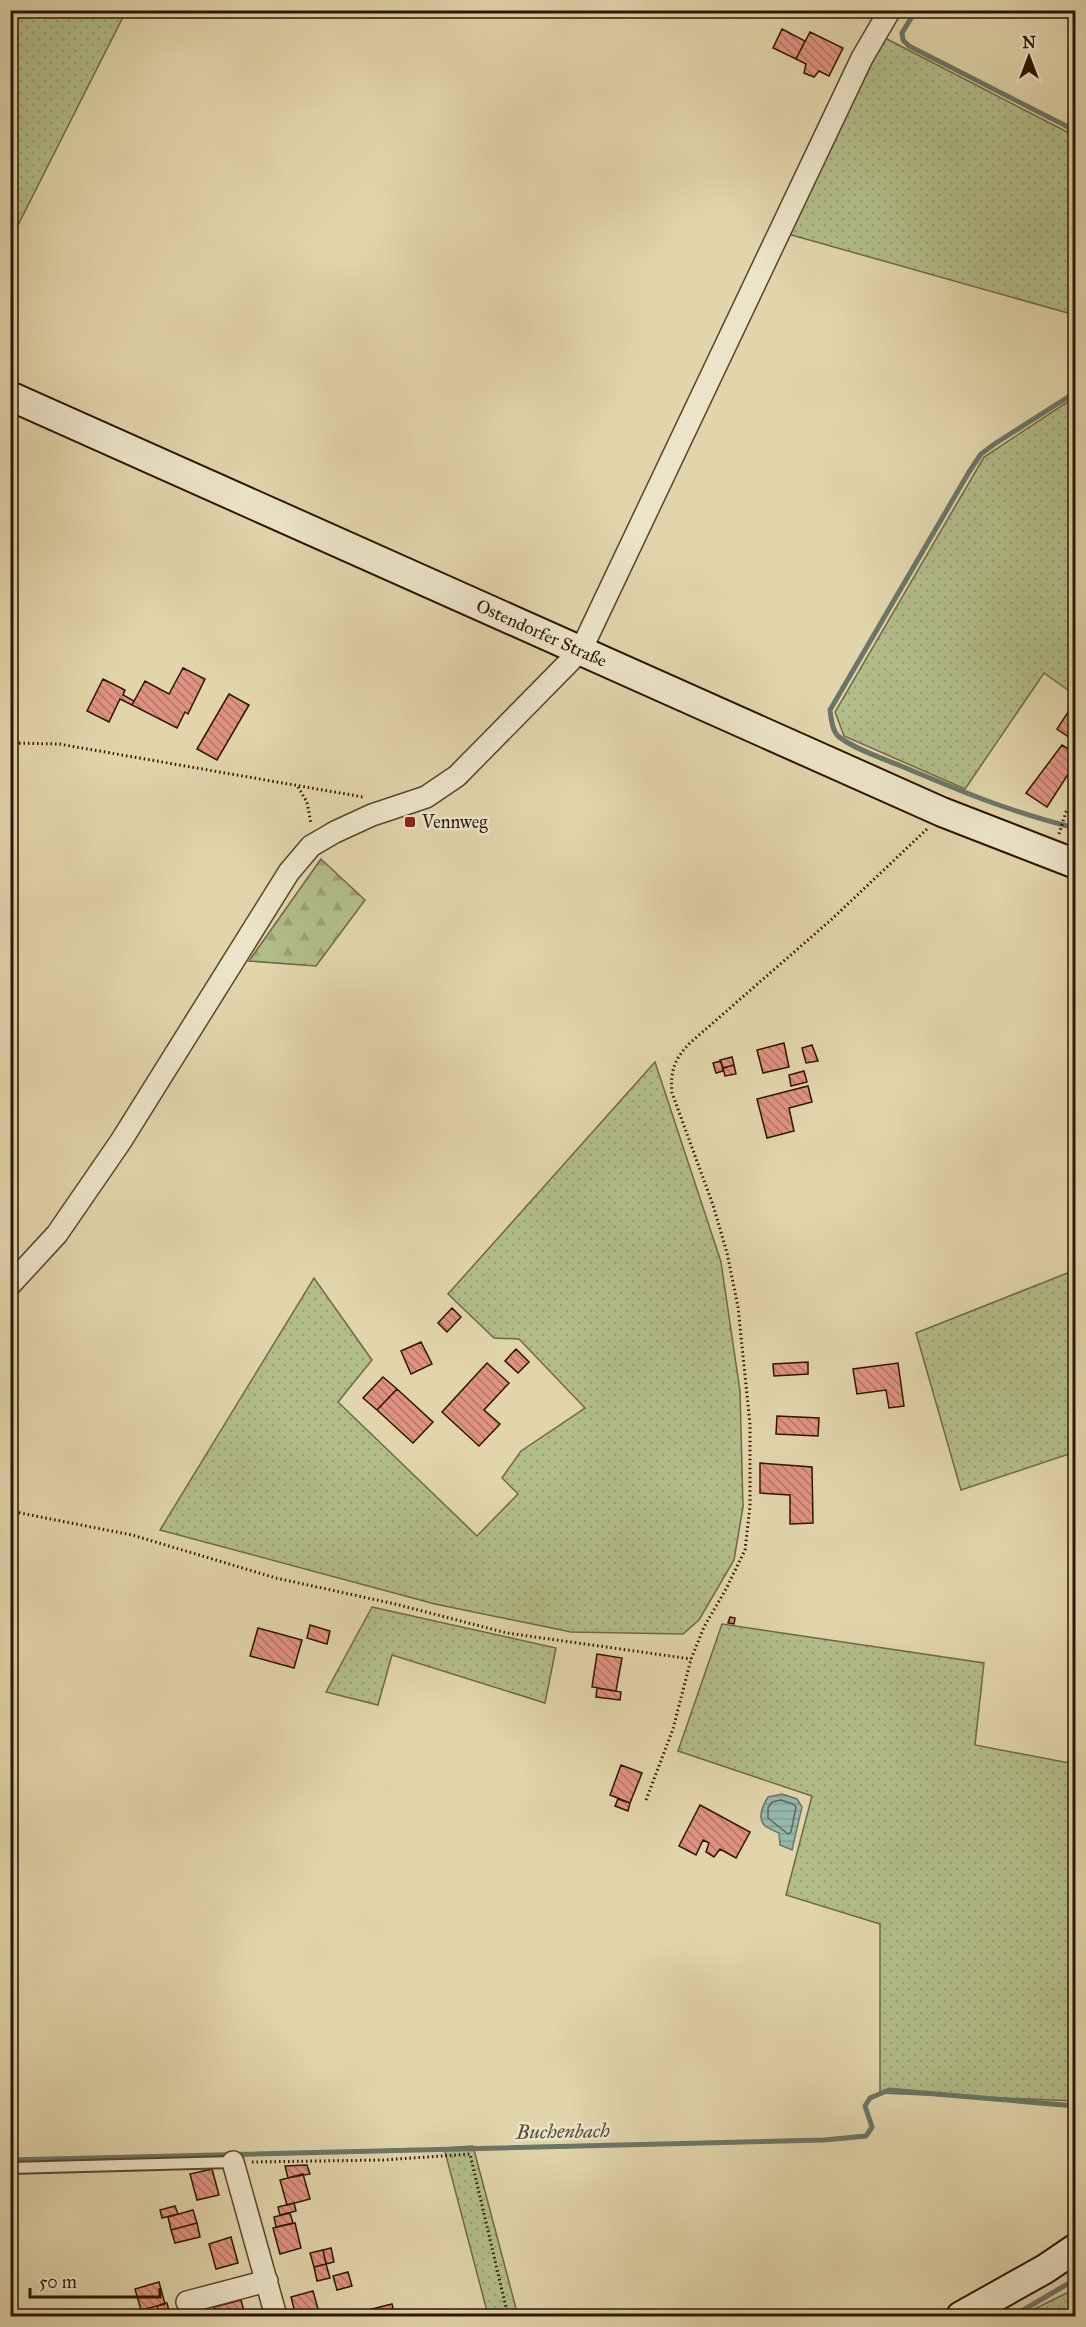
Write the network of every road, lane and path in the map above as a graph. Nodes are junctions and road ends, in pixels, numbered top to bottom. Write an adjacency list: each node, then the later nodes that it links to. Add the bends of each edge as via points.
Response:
1 (890, 10): 3 (street, via 862,58)
2 (10, 396): 3 (main road, Ostendorfer Straße)
3 (581, 650): 8 (main road, Ostendorfer Straße); 9 (street, via 457,776 426,797 372,814)
4 (10, 743): 5 (path, via 59,744)
5 (298, 787): 6 (path); 9 (path, via 310,815)
6 (368, 798)
7 (1076, 799): 10 (path, via 1066,813)
8 (942, 812): 10 (main road, Ostendorfer Straße); 13 (path, via 901,856 691,1042 673,1064 672,1093 727,1253 738,1307 750,1424 750,1506 745,1550)
9 (311, 846): 11 (street, via 290,872 121,1141 57,1233)
10 (1064, 860)
11 (10, 1285)
12 (10, 1511): 13 (path, via 132,1535 276,1578 507,1633)
13 (691, 1659): 14 (path, via 673,1729)
14 (646, 1800)
15 (233, 2162): 16 (lane); 18 (street); 21 (path, via 383,2160 470,2154)
16 (10, 2168)
17 (1076, 2248): 22 (main road)
18 (267, 2281): 19 (street); 20 (street)
19 (187, 2302)
20 (276, 2316)
21 (508, 2316)
22 (961, 2316)

